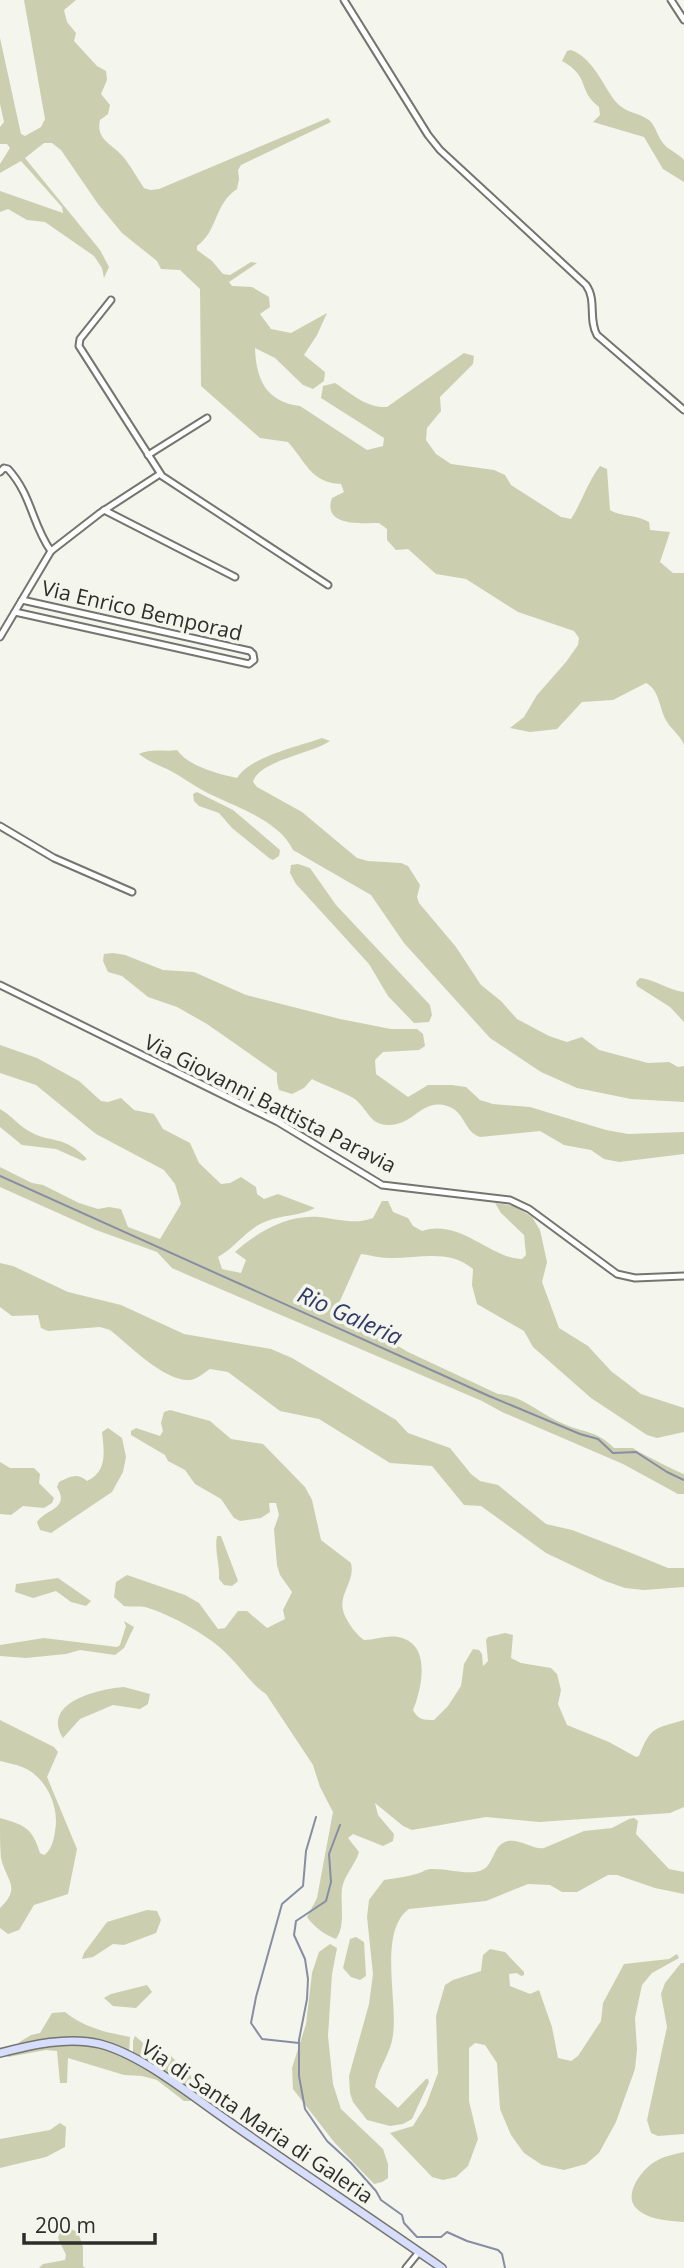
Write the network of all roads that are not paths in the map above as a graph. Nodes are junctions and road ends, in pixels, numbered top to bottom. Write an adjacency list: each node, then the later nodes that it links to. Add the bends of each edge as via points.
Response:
1 (344, 0): 5 (street, via 440,150 586,285 597,335)
2 (671, 0): 3 (street)
3 (684, 20)
4 (111, 300): 7 (street, via 79,346)
5 (684, 410)
6 (207, 418): 7 (street)
7 (148, 456): 9 (street)
8 (0, 472): 11 (street, via 6,468 24,488)
9 (160, 474): 10 (street); 13 (street)
10 (104, 510): 11 (street); 12 (street)
11 (51, 551): 14 (street)
12 (235, 577)
13 (328, 585)
14 (22, 600): 15 (street); 15 (street, Via Enrico Bemporad, via 250,651 254,660 249,664)
15 (15, 612): 16 (street)
16 (0, 637)
17 (0, 826): 18 (street, via 49,856)
18 (132, 892)
19 (0, 985): 20 (street, Via Giovanni Battista Paravia, via 278,1122 382,1185 510,1200 620,1276)
20 (684, 1276)
21 (0, 2053): 22 (street, Via di Santa Maria di Galeria, via 78,2040 116,2050 170,2081)
22 (419, 2252): 23 (street); 24 (street, Via di Santa Maria di Galeria)
23 (406, 2268)
24 (442, 2268)

